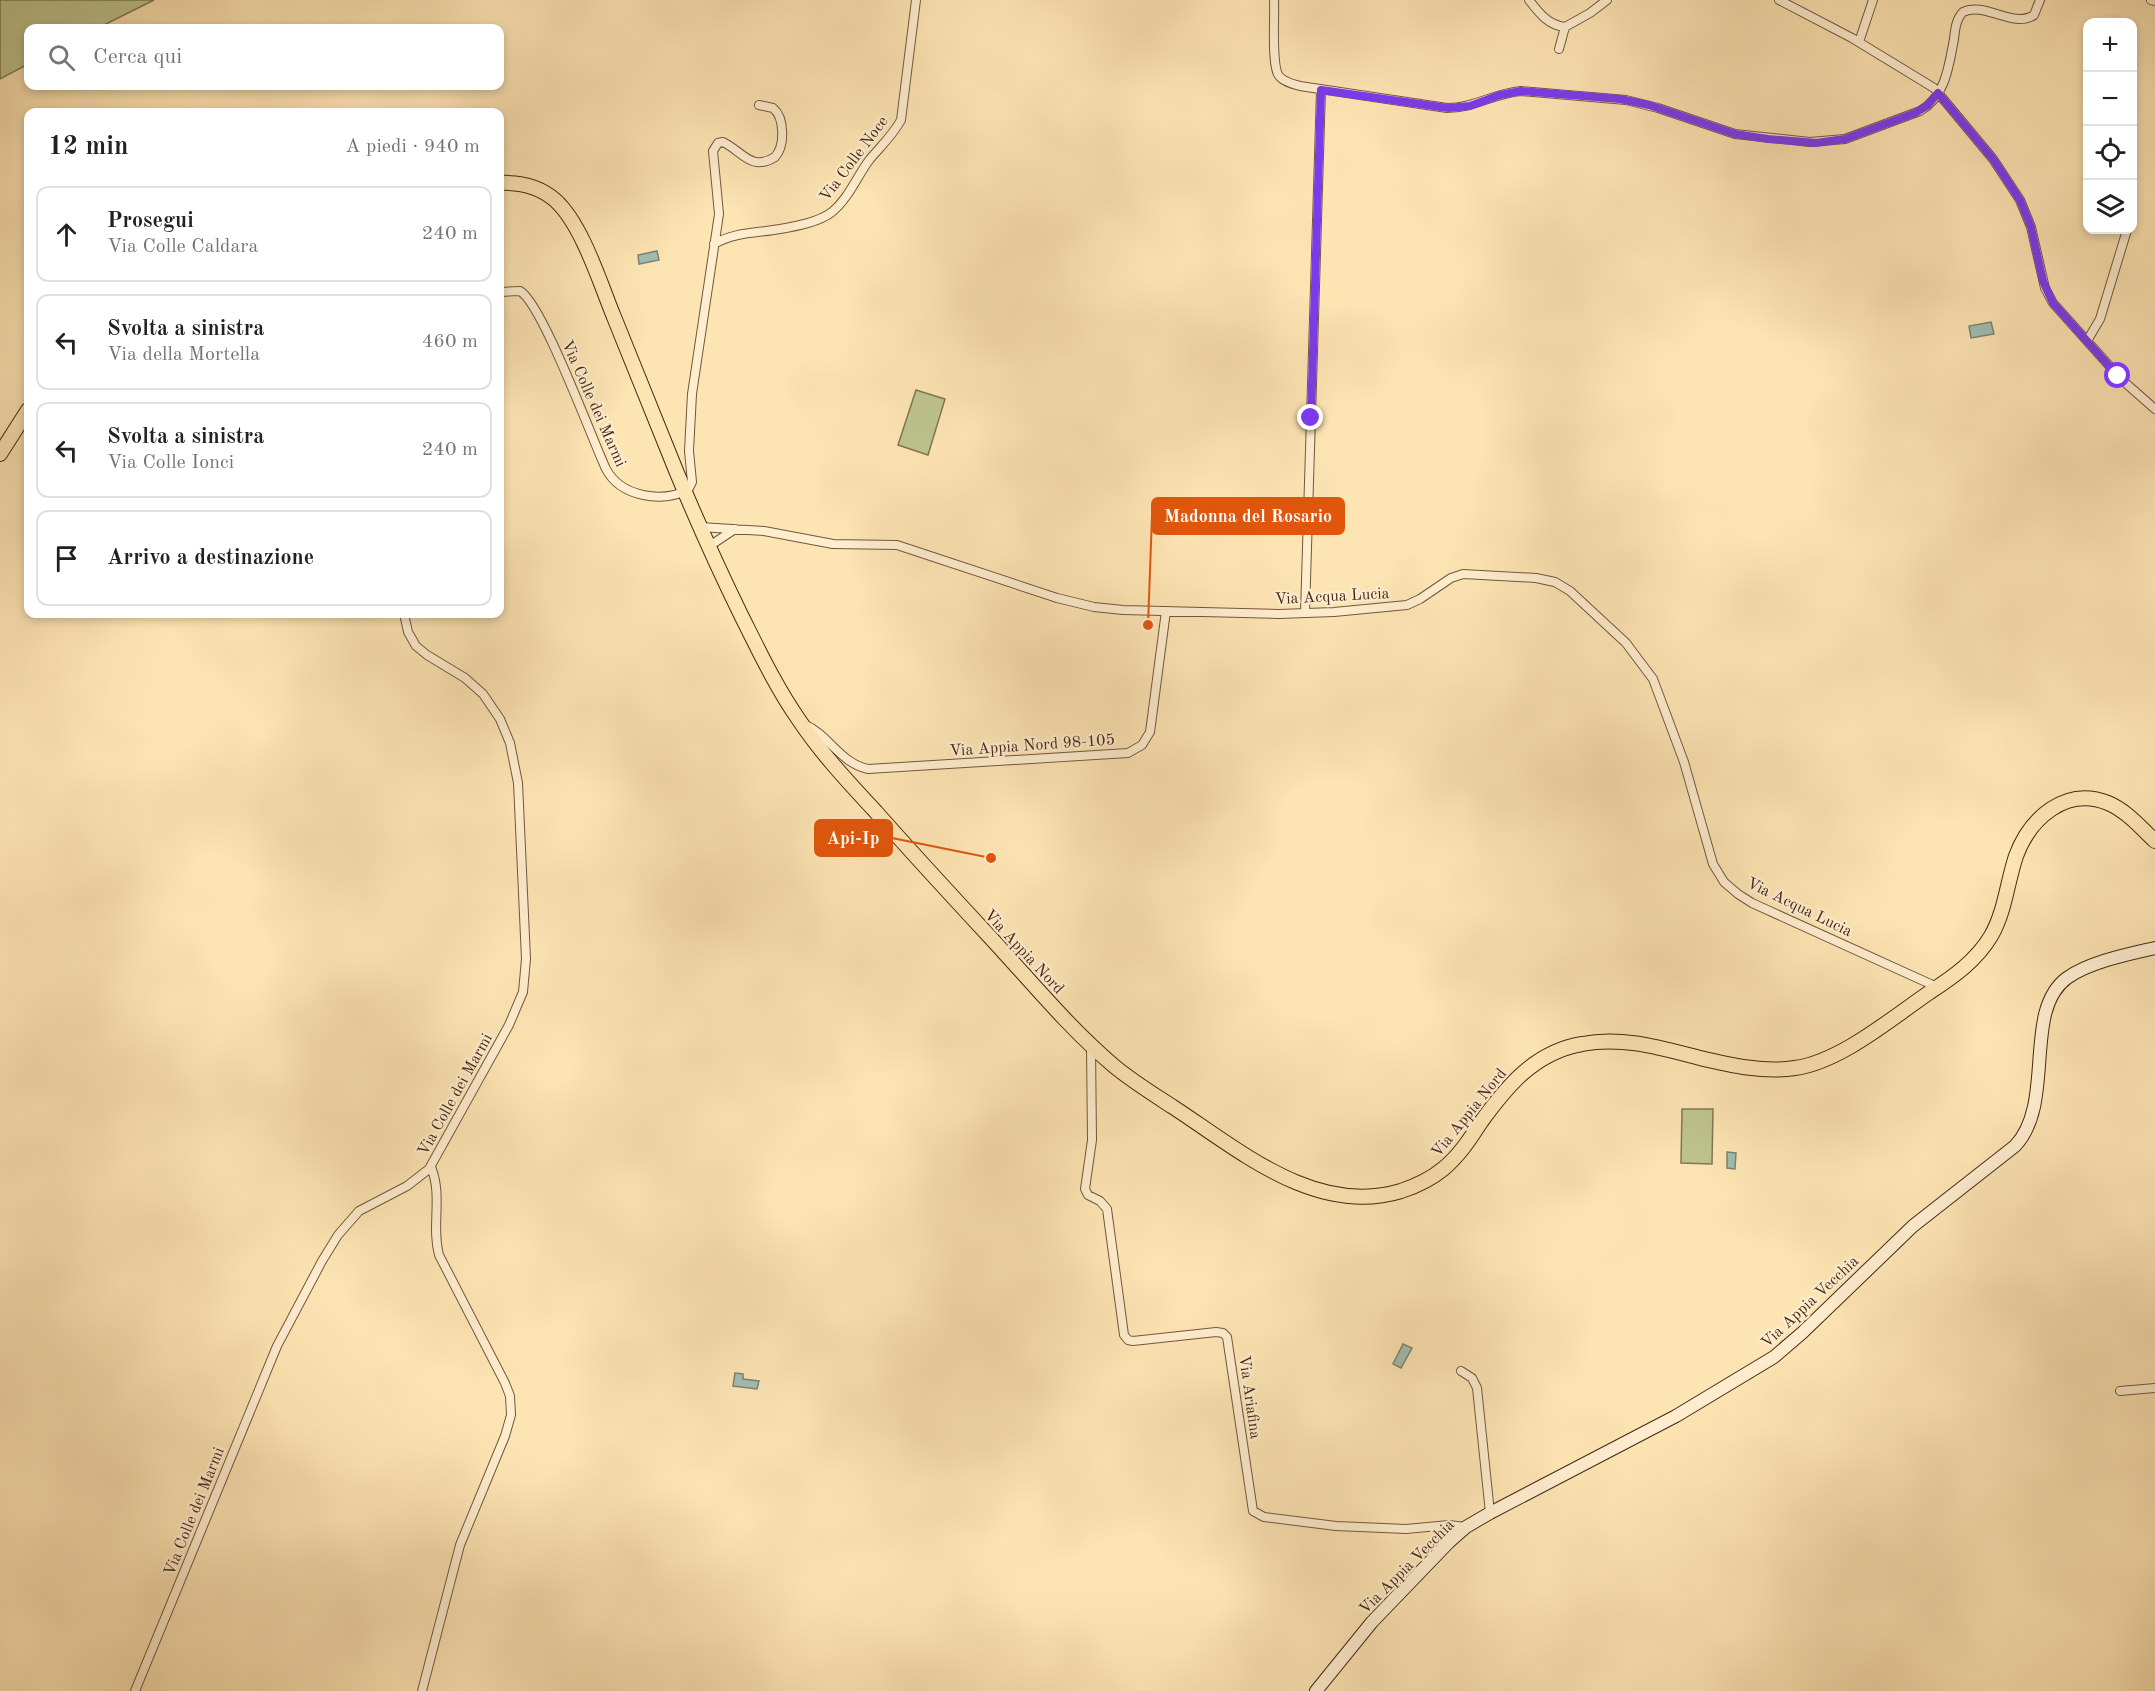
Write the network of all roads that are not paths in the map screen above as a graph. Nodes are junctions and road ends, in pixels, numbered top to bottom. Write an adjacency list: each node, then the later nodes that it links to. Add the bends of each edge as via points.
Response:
1 (916, 0): 16 (street, Via Colle Noce, via 902,116 838,206 810,221 734,236)
2 (1274, 0): 11 (street, via 1277,73 1290,83)
3 (1529, 0): 8 (street, via 1547,20)
4 (1607, 0): 8 (street)
5 (1779, 0): 9 (street)
6 (1873, 0): 9 (street)
7 (2040, 0): 12 (street, via 2034,15 2025,19 1974,9 1962,12 1946,77)
8 (1565, 27): 10 (street)
9 (1859, 42): 12 (street)
10 (1560, 49)
11 (1321, 90): 12 (street, via 1448,108 1470,106 1521,91 1620,99 1735,134 1816,143 1845,139 1915,113); 27 (street)
12 (1938, 93): 18 (street, via 2014,190 2031,227 2048,295)
13 (759, 105): 16 (street, via 770,106 778,113 781,149 772,159 759,162 744,158 726,143 716,145 713,158 719,210)
14 (504, 183): 22 (main road, Via Appia Nord, via 541,190 557,202 574,224)
15 (2126, 234): 18 (street, via 2100,319)
16 (714, 244): 22 (street, via 692,394 692,482)
17 (504, 292): 22 (street, Via Colle dei Marmi, via 520,291 533,305 612,480 649,496 667,497)
18 (2087, 341): 19 (street, via 2125,384)
19 (2155, 409)
20 (24, 416): 21 (main road)
21 (0, 454)
22 (685, 491): 23 (main road, Via Appia Nord)
23 (700, 527): 24 (street, Via Acqua Lucia); 25 (main road, Via Appia Nord)
24 (735, 529): 25 (street); 26 (street, Via Acqua Lucia, via 833,544 897,545 1073,603)
25 (708, 547): 29 (main road, Via Appia Nord, via 767,668)
26 (1166, 611): 27 (street, Via Acqua Lucia); 29 (street, Via Appia Nord 98-105, via 1150,732 1142,745 1128,753 868,769 848,761 819,732)
27 (1305, 613): 32 (street, Via Acqua Lucia, via 1407,605 1463,574 1541,579 1562,585 1626,643 1653,679 1684,762 1711,860 1724,882 1757,905)
28 (405, 618): 34 (street, Via Colle dei Marmi, via 416,646 468,680 494,709 510,743 518,783 526,959 523,992)
29 (800, 722): 33 (main road, Via Appia Nord, via 882,820)
30 (2155, 841): 32 (main road, Via Appia Nord, via 2121,810 2102,801 2074,800 2049,810 2032,827 2018,851 1999,919 1989,939 1969,963)
31 (2155, 948): 38 (main road, Via Appia Vecchia, via 2083,969 2062,983 2043,1027 2036,1100 2022,1138 1913,1226 1786,1348 1707,1399)
32 (1937, 987): 33 (main road, Via Appia Nord, via 1843,1050 1799,1068 1749,1068 1632,1042 1594,1042 1561,1049 1515,1079 1461,1150 1439,1172 1413,1186 1373,1197 1326,1192 1278,1173 1147,1091)
33 (1091, 1045): 39 (street, Via Ariafina, via 1092,1140 1085,1189 1107,1209 1124,1335 1133,1341 1216,1332 1227,1337 1253,1511 1264,1517 1336,1526)
34 (431, 1167): 40 (street, Via Colle dei Marmi, via 407,1186 359,1211 322,1261 277,1346); 41 (street, via 437,1187 439,1255 505,1383 511,1415 460,1545)
35 (1461, 1371): 38 (street, via 1472,1378 1477,1388)
36 (2155, 1388): 37 (street)
37 (2120, 1391)
38 (1490, 1513): 39 (main road, Via Appia Vecchia)
39 (1466, 1527): 42 (main road, Via Appia Vecchia, via 1392,1601)
40 (135, 1691)
41 (422, 1691)
42 (1316, 1691)

